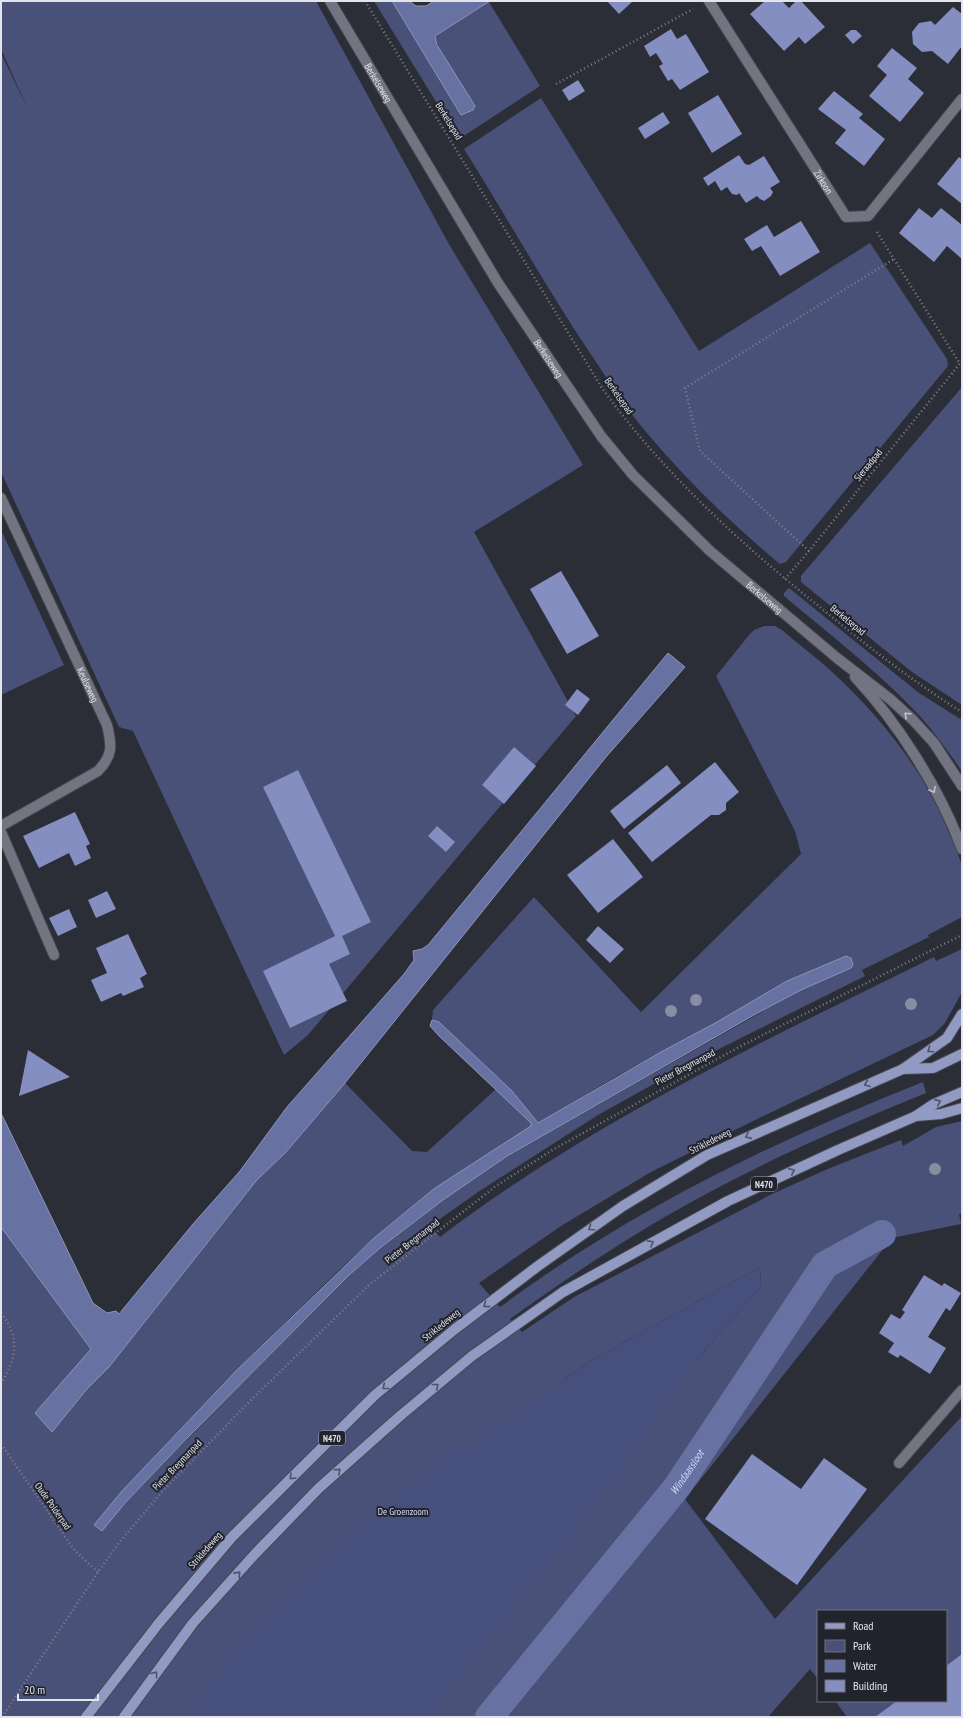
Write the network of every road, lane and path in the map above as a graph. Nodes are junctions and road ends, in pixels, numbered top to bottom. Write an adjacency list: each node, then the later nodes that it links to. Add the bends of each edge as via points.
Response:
1 (330, 1): 14 (street, Berkelseweg, via 498,283 601,436 633,475 710,551)
2 (365, 1): 13 (path, Berkelsepad, via 602,388 628,424 681,484)
3 (709, 1): 7 (street, Zirkoon, via 846,217)
4 (693, 8): 5 (path)
5 (556, 84)
6 (962, 99): 7 (street)
7 (868, 216): 8 (path)
8 (894, 259): 10 (path); 12 (path, via 685,388 700,451)
9 (962, 361): 10 (path, Sieraadpad)
10 (960, 364): 12 (path, Sieraadpad)
11 (1, 498): 17 (street, Keulseweg, via 107,725 110,748 109,759 98,770)
12 (809, 551): 13 (path, Sieraadpad)
13 (784, 579): 15 (path, Berkelsepad, via 888,663)
14 (837, 658): 16 (street, Berkelseweg, one-way to 14, via 934,743 912,720 890,699); 19 (street, Berkelseweg, one-way to 19, via 882,708 907,744 941,804)
15 (962, 712)
16 (962, 786)
17 (1, 826)
18 (1, 832): 21 (street)
19 (962, 849)
20 (962, 935): 33 (path, Pieter Bregmanpad, via 732,1050 554,1149 496,1186 364,1290 247,1404 161,1493)
21 (54, 955)
22 (962, 1014): 24 (main road, Strikledeweg / N470, one-way to 24, via 955,1028 943,1041)
23 (962, 1054): 24 (main road, Strikledeweg / N470, via 933,1068)
24 (902, 1069): 35 (main road, Strikledeweg / N470, one-way to 35, via 707,1155 623,1206 455,1329 374,1395 232,1537 159,1623)
25 (962, 1092): 27 (main road, N470, one-way to 25, via 934,1104)
26 (962, 1108): 27 (main road, N470, via 941,1114)
27 (916, 1116): 36 (main road, N470, one-way to 27, via 194,1623 255,1554 319,1488 472,1356 563,1292 728,1201)
28 (1, 1313): 29 (path, via 10,1329 15,1352)
29 (1, 1384)
30 (962, 1390): 32 (street)
31 (1, 1444): 33 (path, Oude Polderpad, via 75,1551)
32 (900, 1463)
33 (98, 1572): 34 (path, Pieter Bregmanpad)
34 (2, 1717)
35 (86, 1717)
36 (124, 1717)

